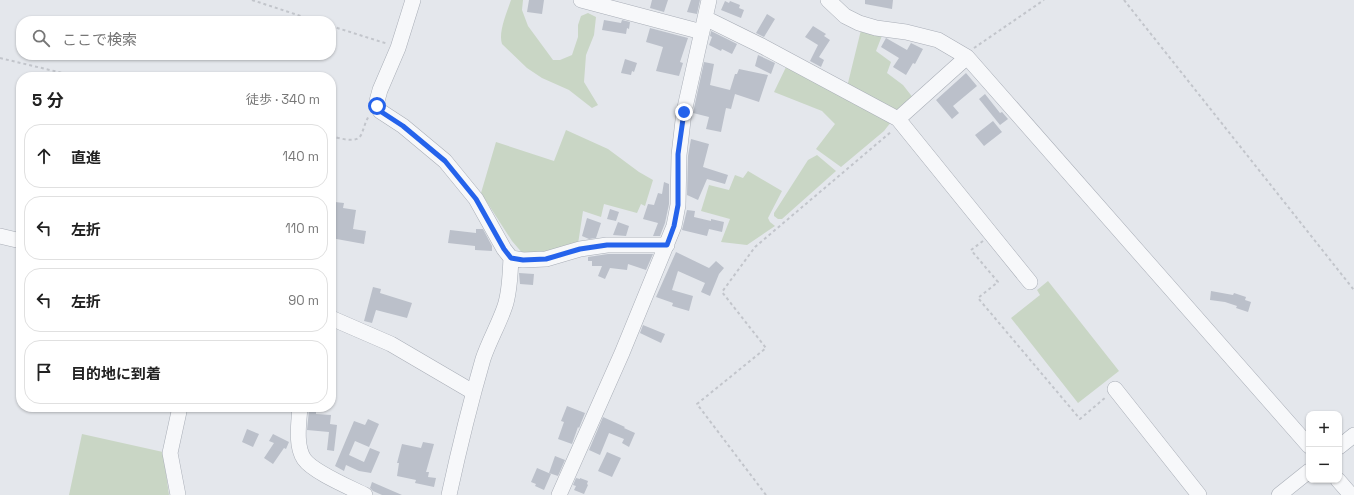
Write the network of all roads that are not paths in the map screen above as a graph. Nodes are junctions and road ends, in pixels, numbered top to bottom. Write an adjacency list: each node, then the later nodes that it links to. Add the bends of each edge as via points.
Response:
1 (413, 0): 11 (street, via 398,48 380,90 377,106 380,111 403,126 445,161 476,199)
2 (581, 0): 5 (street)
3 (709, 0): 5 (street)
4 (828, 0): 6 (street, via 845,16 859,23 938,40)
5 (703, 25): 7 (street, via 762,46); 10 (street, via 684,112 678,154 678,205)
6 (967, 57): 7 (street); 19 (street)
7 (898, 119): 12 (street)
8 (0, 236): 9 (street)
9 (16, 240)
10 (667, 245): 11 (street, via 607,245 580,249 546,259); 26 (street)
11 (511, 258): 15 (street, via 505,306 488,344)
12 (1030, 282)
13 (336, 320): 15 (street, via 391,344)
14 (1115, 389): 27 (street)
15 (474, 392): 25 (street)
16 (179, 412): 23 (street, via 170,453)
17 (300, 412): 24 (street, via 298,434 304,458 312,467)
18 (1354, 435): 20 (street)
19 (1306, 443)
20 (1342, 445)
21 (1306, 473): 28 (street)
22 (1341, 483): 29 (street)
23 (178, 495)
24 (365, 495)
25 (449, 495)
26 (560, 495)
27 (1199, 495)
28 (1279, 495)
29 (1351, 495)

